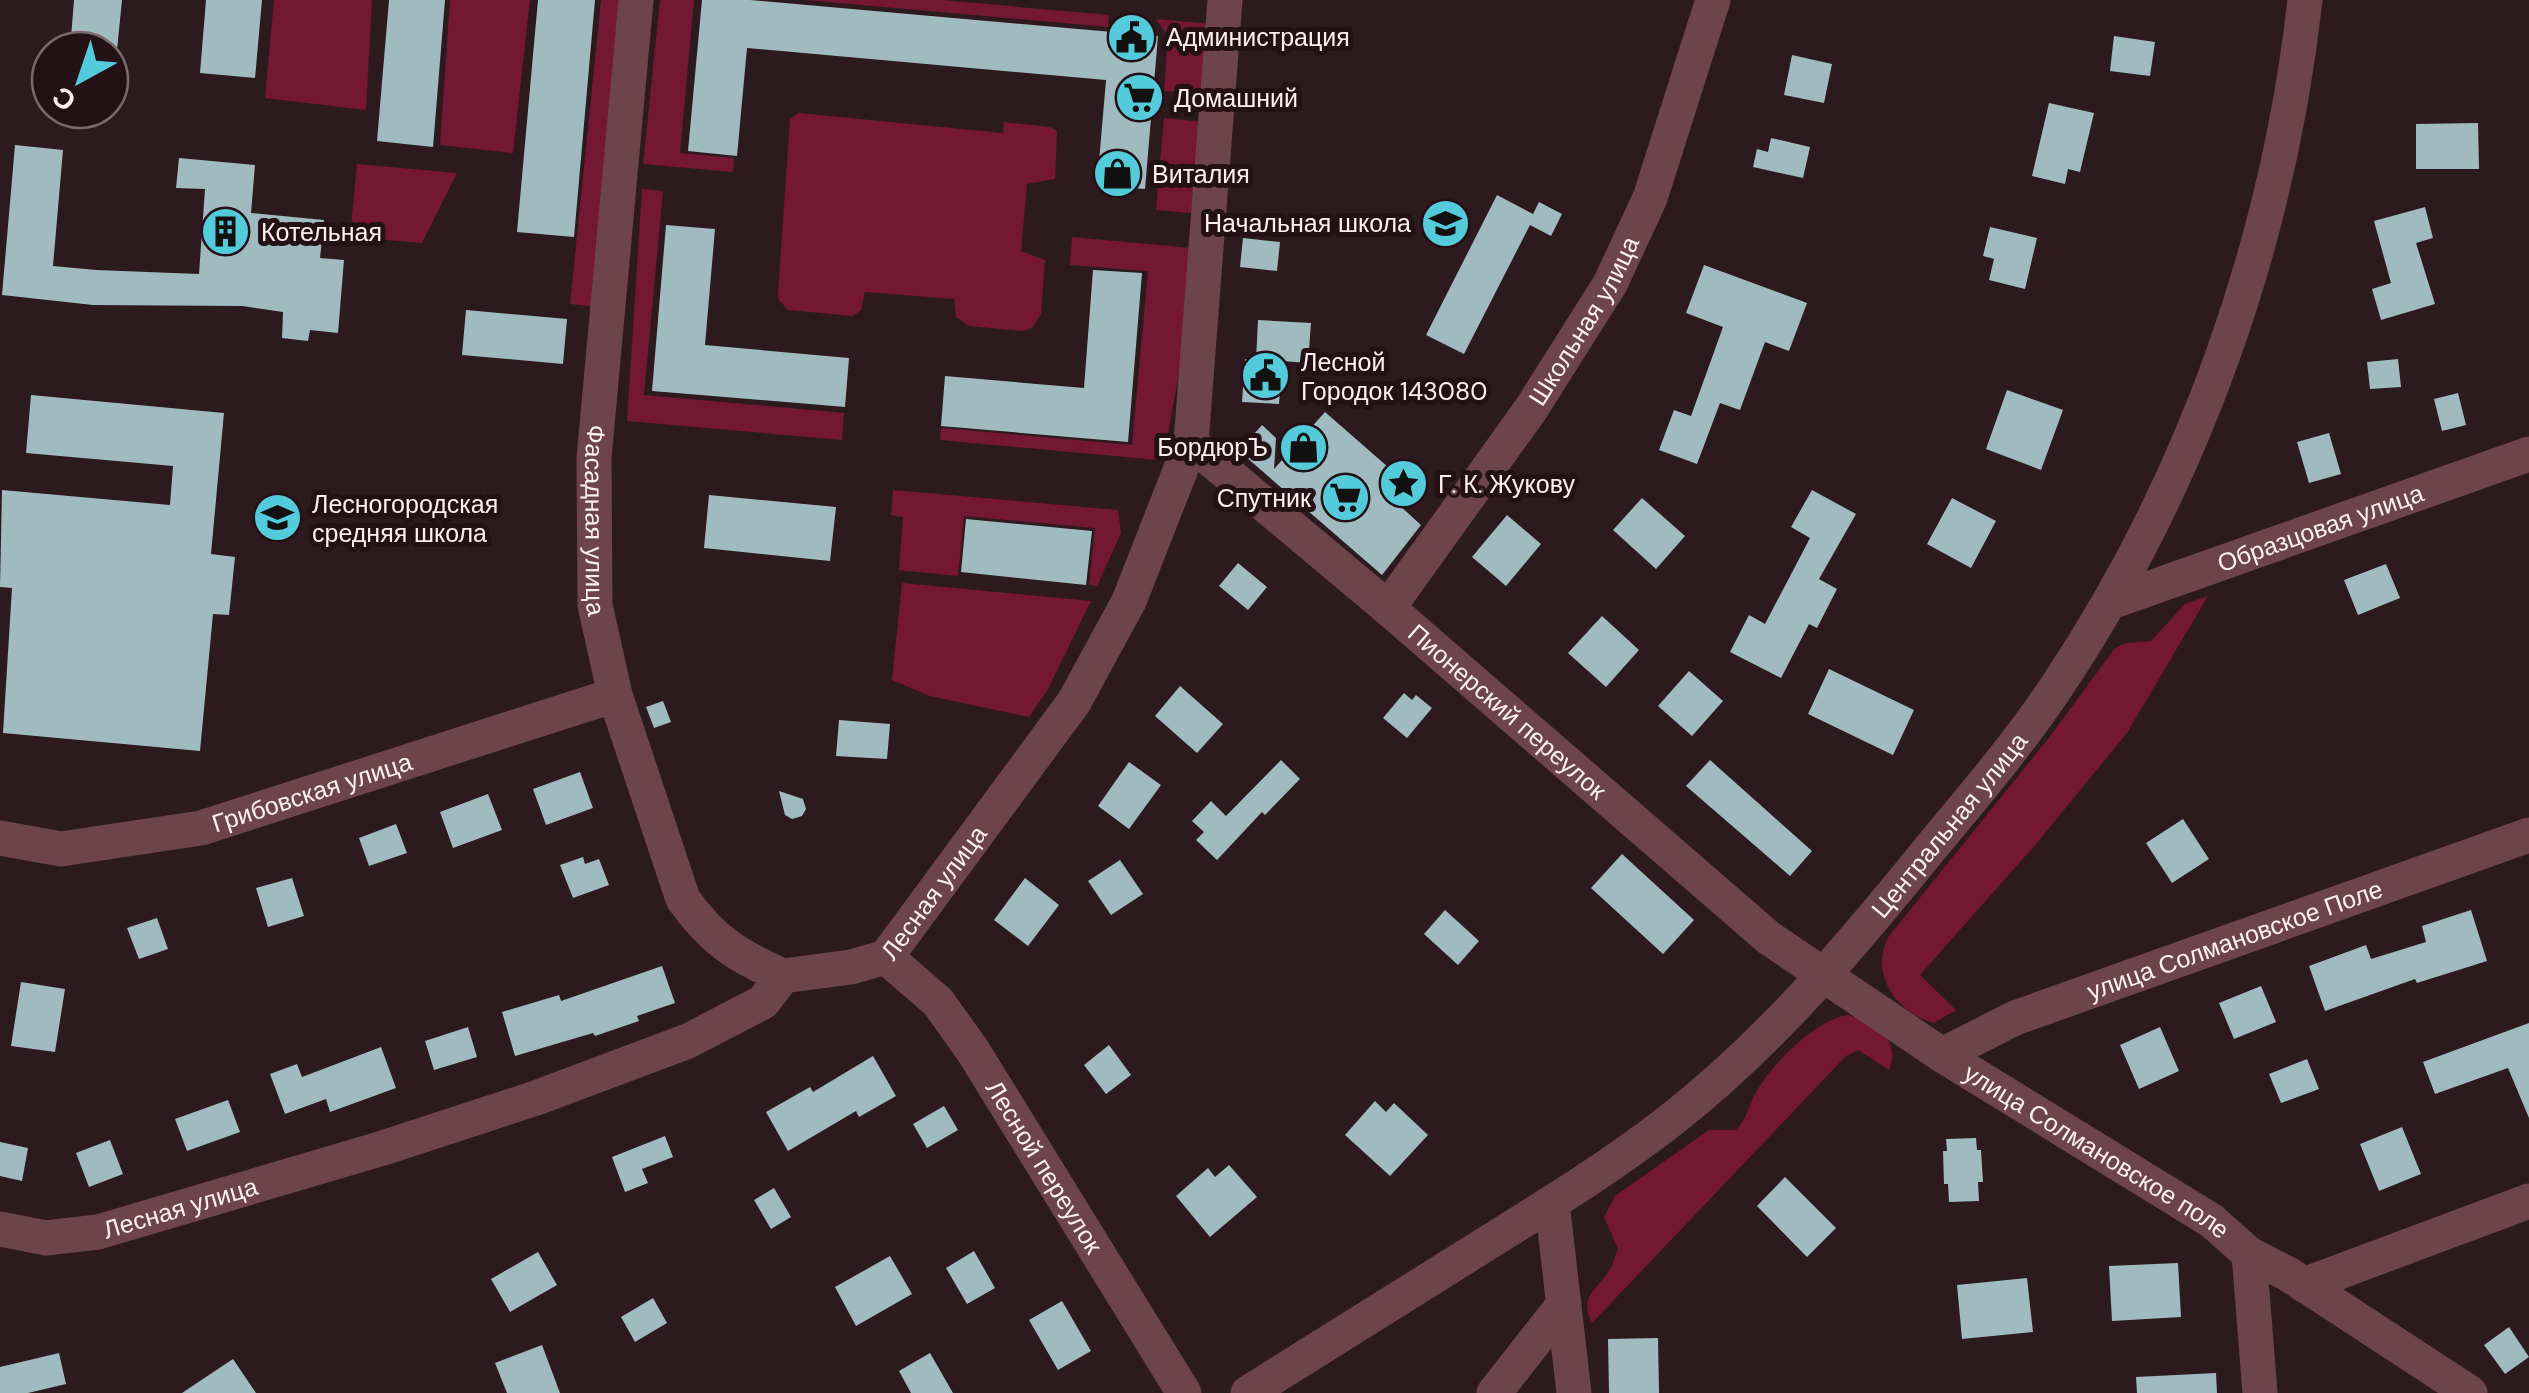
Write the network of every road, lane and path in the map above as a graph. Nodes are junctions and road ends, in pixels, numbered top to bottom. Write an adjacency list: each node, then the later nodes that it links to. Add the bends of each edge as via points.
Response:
1 (636, 0): 9 (street, Фасадная улица, via 594,458 595,606)
2 (1225, 0): 5 (street, Лесная улица)
3 (1713, 0): 8 (street, Школьная улица, via 1650,198 1610,284)
4 (2305, 0): 7 (street, Центральная улица, via 2266,224 2164,500)
5 (1191, 443): 8 (street, Пионерский переулок); 12 (street, Лесная улица, via 1128,600 1074,702)
6 (2529, 454): 7 (street, Образцовая улица)
7 (2110, 602): 14 (street, Центральная улица, via 2004,757)
8 (1388, 608): 14 (street, Пионерский переулок, via 1770,938)
9 (615, 694): 11 (street, Грибовская улица, via 201,828 61,849); 13 (street, Фасадная улица, via 683,899 703,927 740,957)
10 (2529, 835): 15 (street, улица Солмановское Поле, via 2015,1018)
11 (0, 838)
12 (886, 958): 13 (street, Лесная улица); 22 (street, Лесной переулок, via 938,1002 973,1051)
13 (783, 976): 18 (street, Лесная улица, via 763,1002 688,1040 384,1148 98,1232 46,1238)
14 (1824, 976): 15 (street, улица Солмановское поле); 17 (street, Центральная улица, via 1715,1084 1631,1151)
15 (1942, 1054): 19 (street, улица Солмановское поле, via 2212,1221)
16 (2529, 1201): 20 (street)
17 (1552, 1202): 21 (street); 23 (street, Центральная улица)
18 (0, 1229)
19 (2249, 1254): 20 (street); 26 (street, улица Солмановское поле)
20 (2304, 1285): 27 (street)
21 (1564, 1304): 24 (street); 25 (street)
22 (1184, 1393)
23 (1248, 1393)
24 (1494, 1393)
25 (1574, 1393)
26 (2260, 1393)
27 (2470, 1393)

